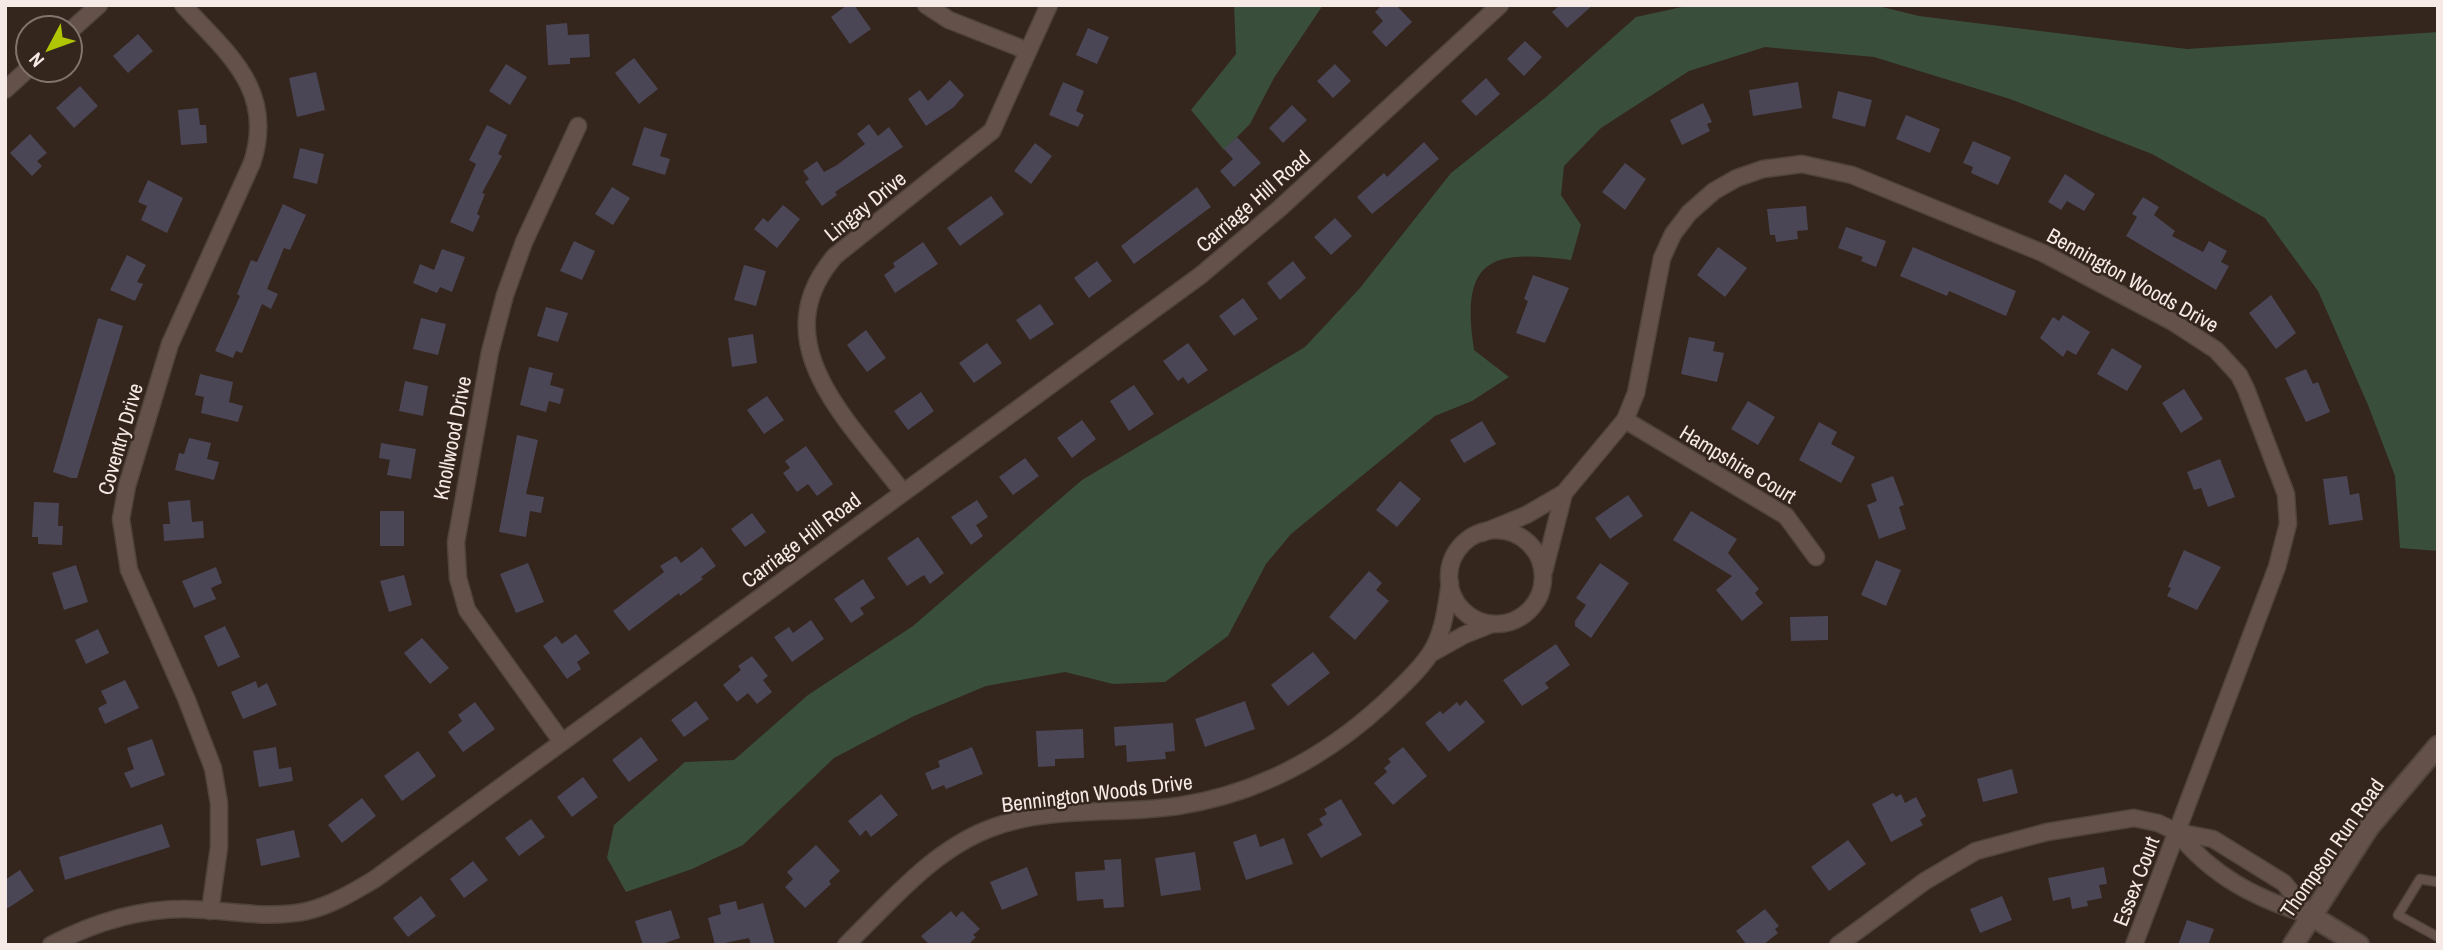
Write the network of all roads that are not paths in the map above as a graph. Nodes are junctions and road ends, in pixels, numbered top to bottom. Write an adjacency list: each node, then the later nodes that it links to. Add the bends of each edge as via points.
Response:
1 (99, 5): 6 (street)
2 (183, 5): 22 (street, Coventry Drive, via 244,73 256,104 259,139 170,344 127,486 121,536 134,584 213,768 219,847)
3 (926, 5): 7 (street, via 949,20)
4 (1049, 5): 7 (street, Lingay Drive)
5 (1500, 5): 10 (street, Carriage Hill Road, via 1201,275)
6 (84, 18)
7 (1028, 51): 10 (street, Lingay Drive, via 992,131 835,256 809,298 806,335 816,373)
8 (578, 126): 18 (street, Knollwood Drive, via 524,242 505,295 490,352 456,542 458,578 467,610)
9 (1625, 420): 11 (street, Bennington Woods Drive); 13 (street, Hampshire Court, via 1786,516); 20 (street, Bennington Woods Drive, via 1636,393 1658,272 1673,234 1714,191 1749,173 1784,165 1815,165 1852,175 2043,253 2205,341 2232,366 2246,388 2283,484 2289,516 2277,567)
10 (902, 491): 18 (street, Carriage Hill Road)
11 (1564, 493): 12 (street, Bennington Woods Drive); 14 (street, Bennington Woods Drive)
12 (1482, 533): 14 (street, via 1501,531 1521,538 1538,556); 15 (street, Bennington Woods Drive, via 1456,553)
13 (1816, 557)
14 (1543, 576): 16 (street, Bennington Woods Drive, via 1531,610 1513,621)
15 (1450, 583): 16 (street, via 1465,612); 17 (street, Bennington Woods Drive, via 1446,616)
16 (1492, 624): 17 (street, Bennington Woods Drive)
17 (1430, 654): 26 (street, Bennington Woods Drive, via 1366,719 1286,773 1187,804 1018,820 985,830 930,865)
18 (562, 742): 22 (street, Carriage Hill Road, via 402,861 348,895 286,914)
19 (2438, 746): 23 (street, Thompson Run Road, via 2370,827)
20 (2177, 832): 23 (street, via 2199,860 2268,902); 23 (street, via 2213,839 2284,883); 27 (street, via 2134,818 2060,829 1985,848 1945,867); 28 (street, Essex Court)
21 (2438, 882): 24 (lane, via 2420,878 2398,915)
22 (210, 911): 25 (street, Carriage Hill Road, via 166,910 127,916 88,927)
23 (2310, 915): 29 (street, Thompson Run Road); 30 (street)
24 (2438, 937)
25 (51, 945)
26 (846, 945)
27 (1838, 945)
28 (2134, 945)
29 (2292, 945)
30 (2359, 945)

